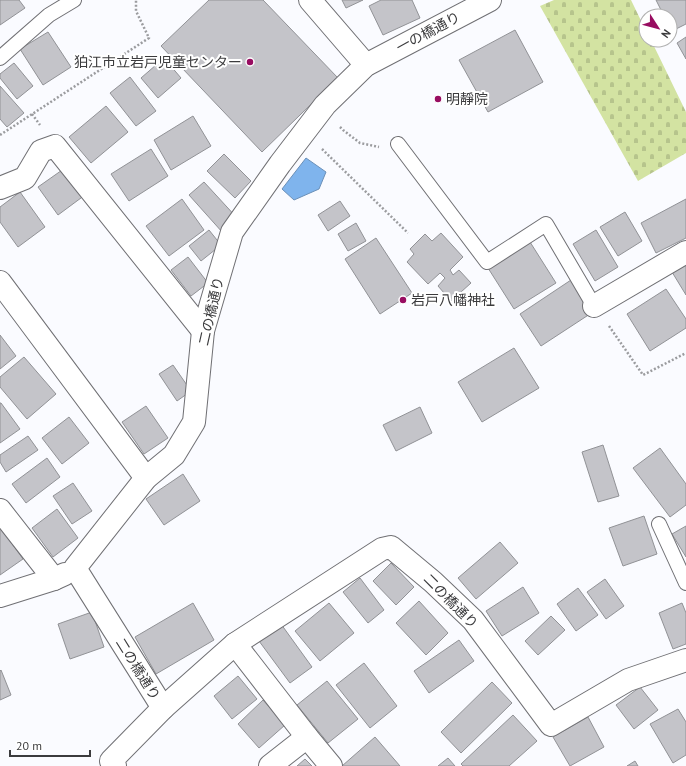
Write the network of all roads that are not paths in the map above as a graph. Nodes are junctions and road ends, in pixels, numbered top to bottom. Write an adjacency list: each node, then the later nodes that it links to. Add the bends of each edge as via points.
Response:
1 (74, 0): 4 (lane, via 49,14)
2 (310, 0): 5 (street)
3 (490, 0): 5 (street, 一の橋通り)
4 (0, 58)
5 (366, 65): 11 (street, 二の橋通り, via 325,105 232,232)
6 (398, 144): 10 (lane, via 487,262 546,224)
7 (0, 188): 11 (street, via 25,178 41,151 55,146)
8 (686, 252): 10 (street)
9 (0, 282): 12 (street)
10 (594, 306)
11 (203, 331): 12 (street, 二の橋通り, via 194,422 174,455)
12 (146, 478): 15 (street, 二の橋通り)
13 (0, 510): 16 (street)
14 (659, 524): 17 (lane)
15 (75, 568): 16 (street); 21 (street, 二の橋通り)
16 (54, 579): 18 (street)
17 (686, 583)
18 (0, 596)
19 (235, 644): 20 (street, 二の橋通り, via 382,549 391,548 433,582 473,620 550,725 628,680); 21 (street, 二の橋通り); 22 (street)
20 (686, 660)
21 (162, 708): 23 (street, via 111,761)
22 (306, 737): 24 (street); 25 (street)
23 (115, 766)
24 (270, 766)
25 (331, 766)

